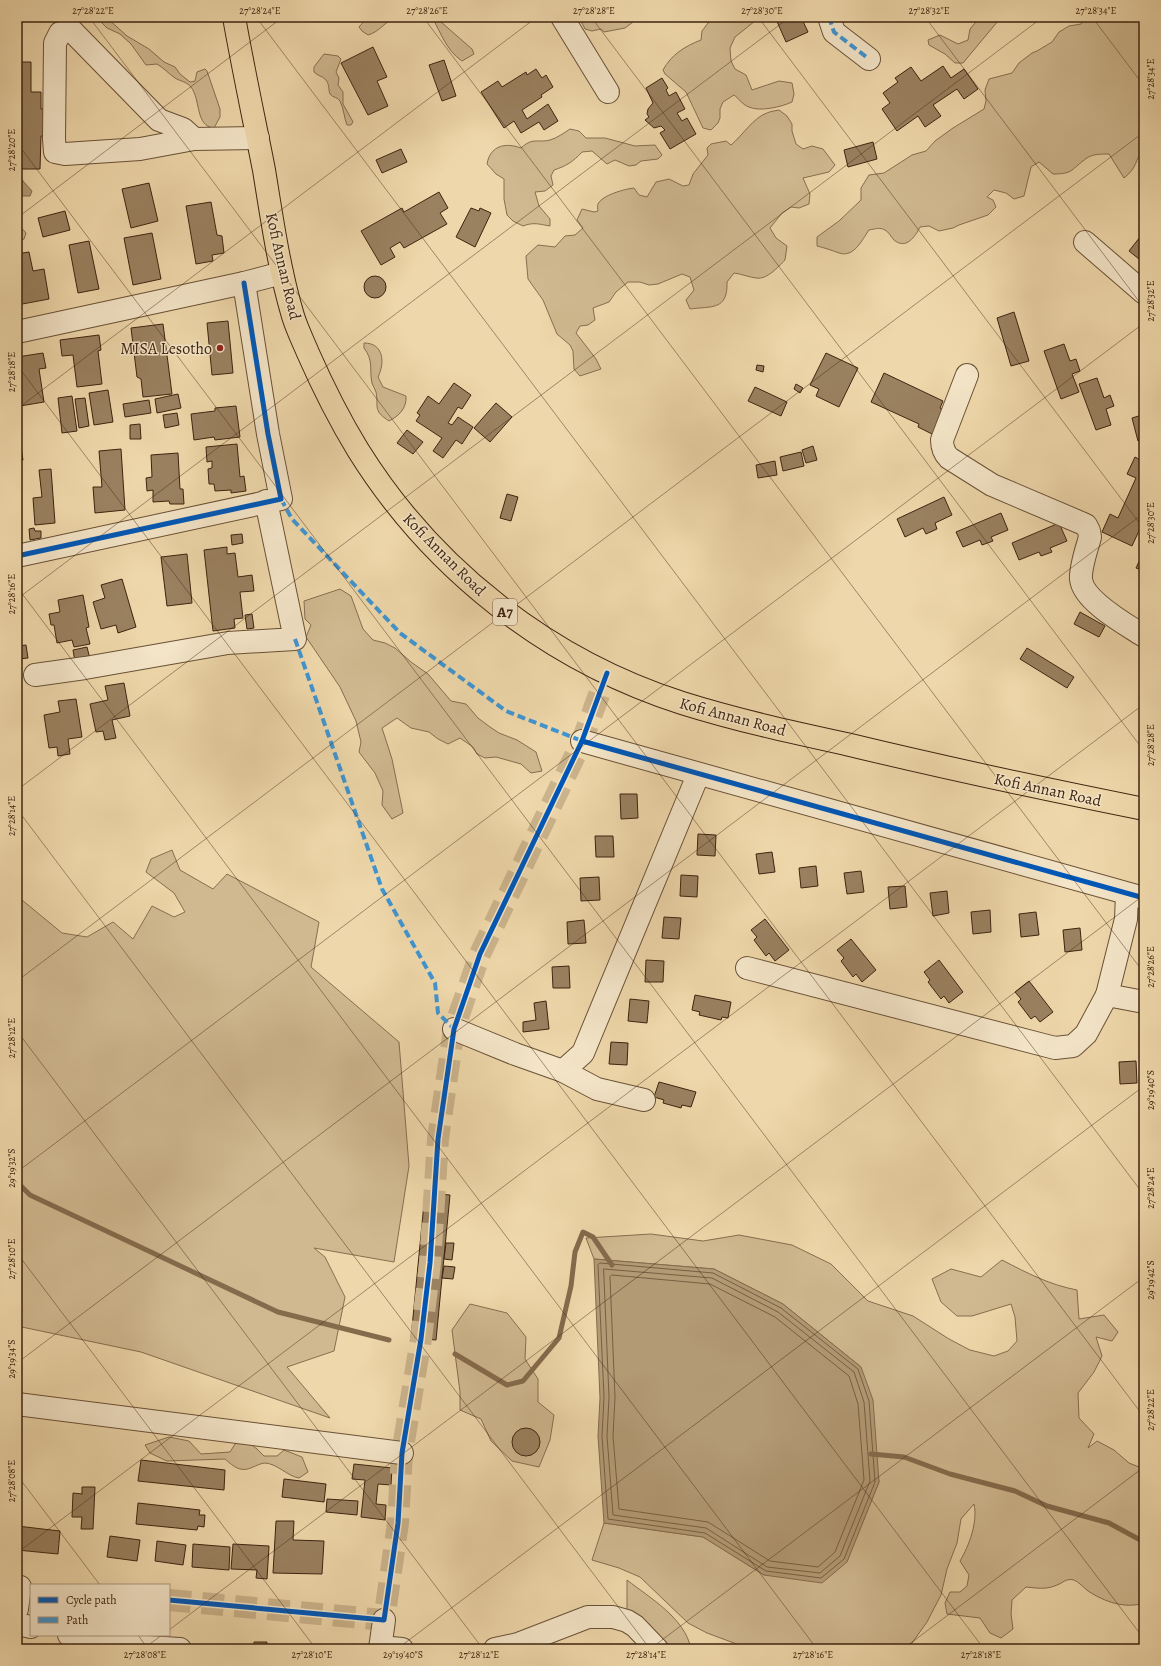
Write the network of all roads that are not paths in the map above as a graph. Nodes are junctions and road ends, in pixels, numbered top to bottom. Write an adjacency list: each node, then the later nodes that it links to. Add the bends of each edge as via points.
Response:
1 (234, 17): 6 (main road, Kofi Annan Road / A7)
2 (562, 17): 5 (street)
3 (829, 17): 4 (street, via 834,32)
4 (869, 59)
5 (608, 92)
6 (258, 138): 7 (street); 9 (main road, Kofi Annan Road / A7)
7 (194, 139): 7 (street, via 184,130 159,120 72,31 60,33 55,43 55,152 65,154 140,149)
8 (1085, 242): 11 (street)
9 (282, 273): 10 (street); 20 (main road, Kofi Annan Road / A7, via 294,319 324,390 368,466 414,525 444,558 475,588 527,628 607,673 679,702 742,720 955,770)
10 (244, 283): 12 (street); 14 (street, via 280,499)
11 (1144, 293)
12 (17, 332)
13 (967, 375): 16 (street, via 942,440 945,454 992,484 1086,525 1090,537 1081,578 1084,587 1104,611)
14 (266, 501): 15 (street); 17 (street, via 295,639 228,643)
15 (17, 556)
16 (1144, 636)
17 (35, 675)
18 (582, 741): 19 (street)
19 (698, 775): 21 (street); 26 (street, via 584,1052)
20 (1144, 809)
21 (1136, 896): 23 (street, via 1126,919)
22 (747, 968): 23 (street, via 1055,1048 1073,1046 1086,1034)
23 (1107, 995): 24 (street)
24 (1144, 1002)
25 (454, 1028): 26 (street)
26 (563, 1072): 27 (street, via 597,1089)
27 (644, 1100)
28 (17, 1404): 29 (street)
29 (402, 1453)
30 (20, 1587): 31 (street)
31 (17, 1609)
32 (384, 1620): 36 (street)
33 (17, 1624): 34 (street)
34 (30, 1627)
35 (74, 1636): 37 (street, via 116,1645)
36 (380, 1648): 38 (street)
37 (180, 1649)
38 (402, 1649)
39 (495, 1649): 40 (street, via 518,1644 588,1617 613,1617 631,1624)
40 (656, 1649)

